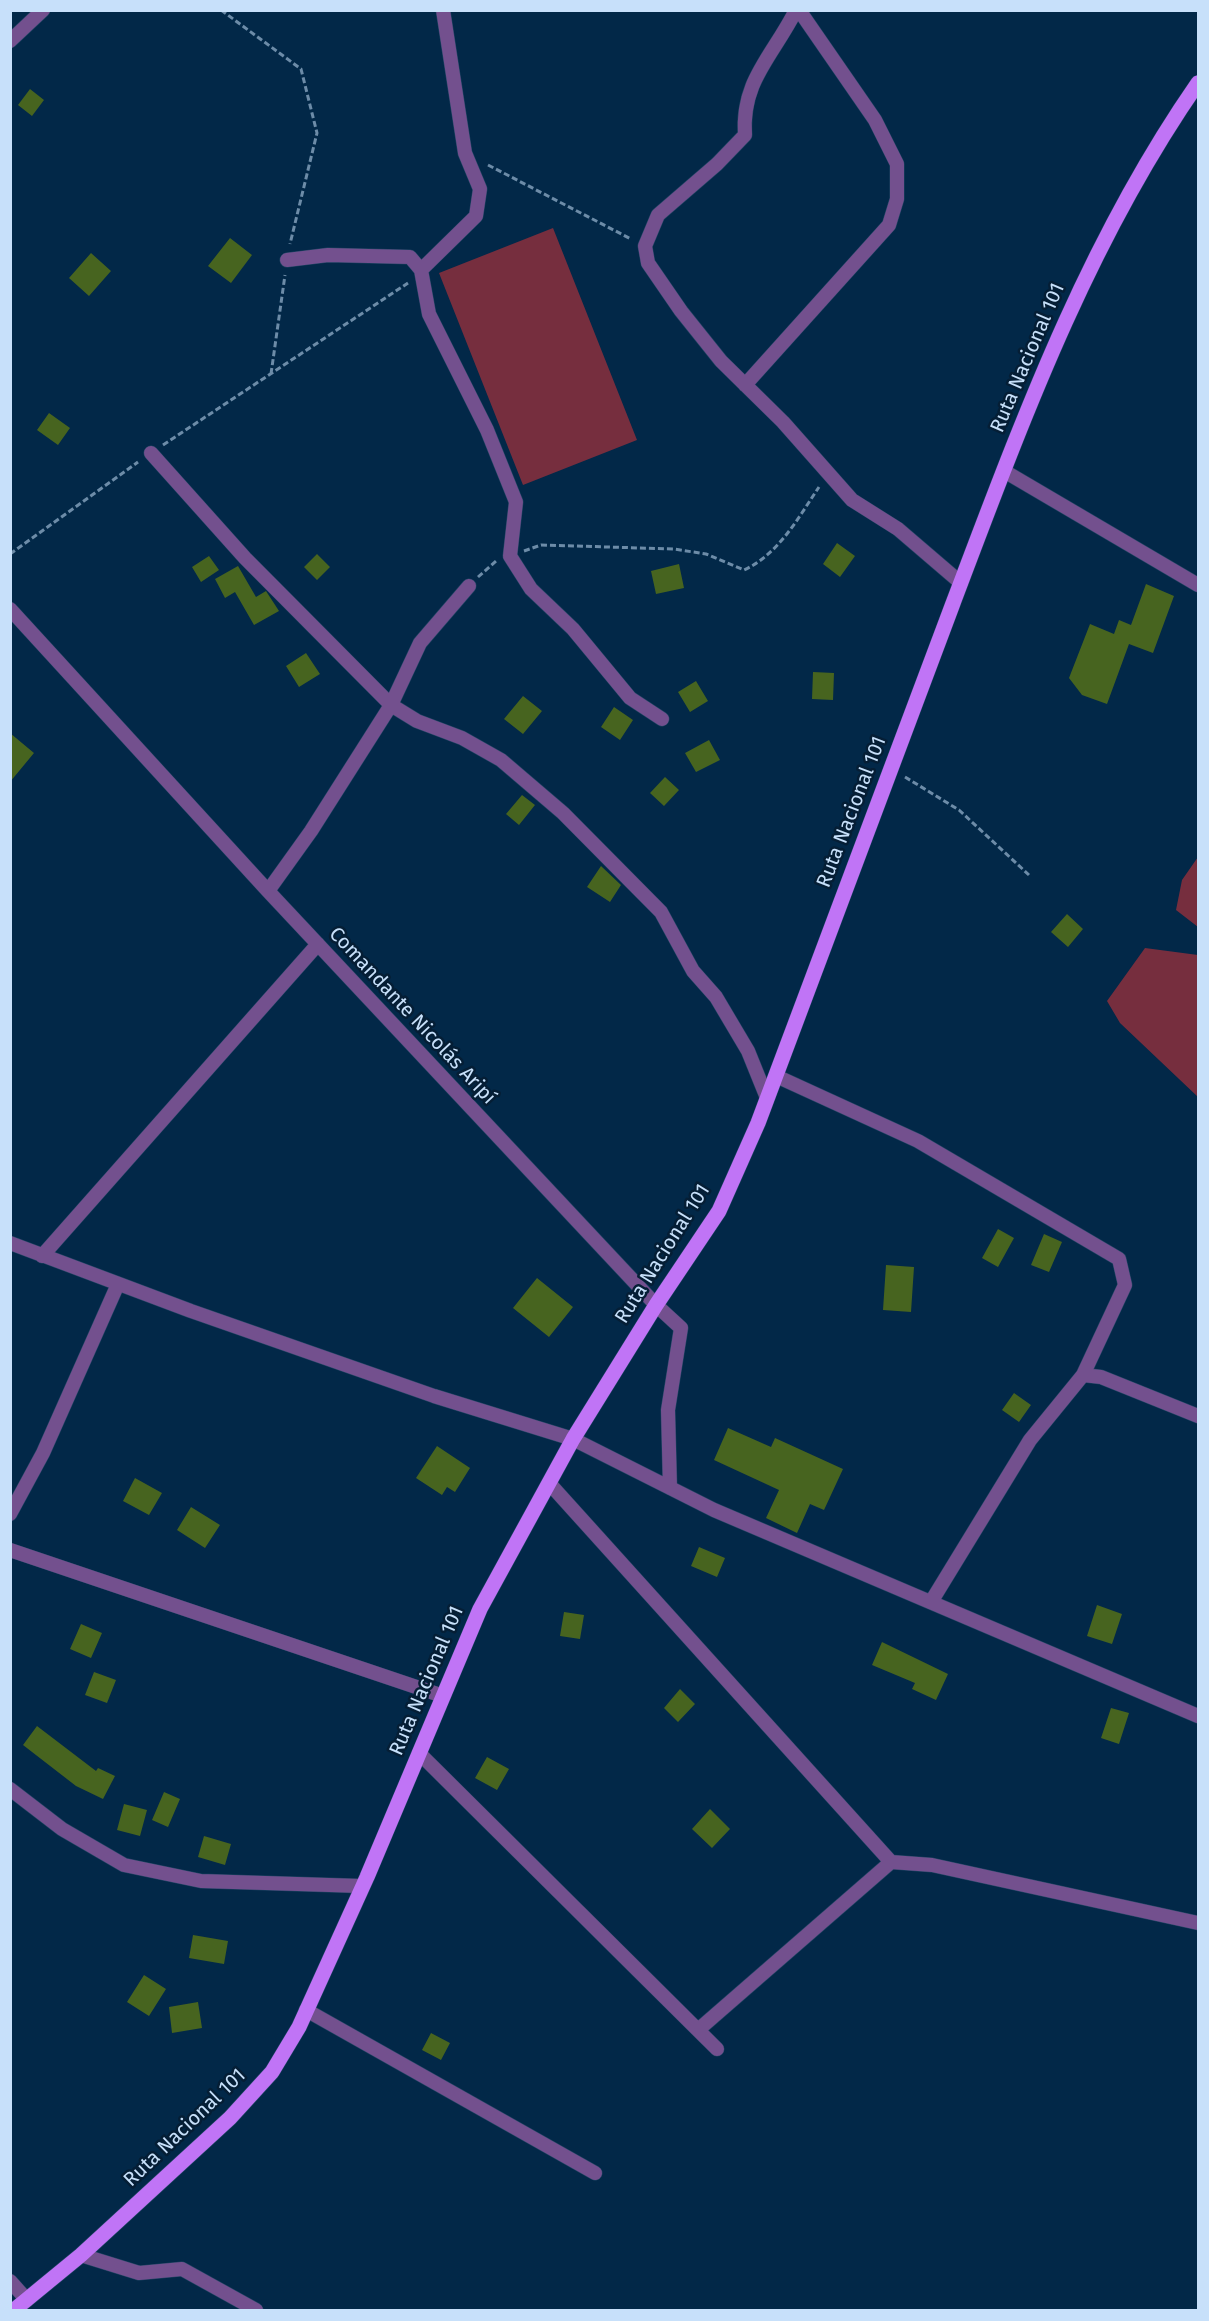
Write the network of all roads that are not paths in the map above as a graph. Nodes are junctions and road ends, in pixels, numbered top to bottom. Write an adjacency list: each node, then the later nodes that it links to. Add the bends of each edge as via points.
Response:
1 (43, 10): 4 (street)
2 (443, 10): 7 (street, via 465,153 480,189 476,216)
3 (798, 10): 8 (street, via 875,120 897,164 897,200 889,225); 8 (street, via 753,80 744,113 745,135 658,215 645,246 648,263 681,311)
4 (10, 41)
5 (1197, 86): 10 (main road, Ruta Nacional 101, via 1156,147 1070,306)
6 (287, 260): 7 (street, via 328,255 410,257)
7 (421, 270): 16 (street, via 429,314 487,430 516,502 510,556 531,589 573,629 630,698)
8 (745, 385): 11 (street, via 852,500 898,529)
9 (151, 453): 15 (street, via 245,558)
10 (1004, 471): 11 (main road, Ruta Nacional 101); 12 (street)
11 (961, 584): 19 (main road, Ruta Nacional 101)
12 (1198, 585)
13 (469, 586): 15 (street, via 420,643)
14 (10, 609): 17 (street, Comandante Nicolás Aripí)
15 (391, 705): 17 (street); 20 (street, via 501,760 563,813 661,912 693,971 717,997 748,1051)
16 (662, 719)
17 (268, 891): 18 (street, Comandante Nicolás Aripí)
18 (318, 944): 22 (street); 24 (street, Comandante Nicolás Aripí)
19 (776, 1076): 20 (main road, Ruta Nacional 101); 25 (street, via 918,1141 1119,1259 1125,1285)
20 (767, 1098): 24 (main road, Ruta Nacional 101, via 719,1210)
21 (10, 1243): 22 (street)
22 (42, 1256): 23 (street)
23 (118, 1284): 27 (street, via 434,1396); 30 (street, via 43,1453)
24 (656, 1305): 27 (main road, Ruta Nacional 101); 29 (street, Comandante Nicolás Aripí, via 681,1328 668,1410)
25 (1083, 1375): 26 (street, via 1101,1377); 32 (street, via 1030,1440)
26 (1198, 1416)
27 (573, 1439): 28 (main road, Ruta Nacional 101); 29 (street)
28 (549, 1483): 33 (main road, Ruta Nacional 101, via 480,1609); 37 (street)
29 (670, 1488): 32 (street)
30 (10, 1514)
31 (10, 1550): 33 (street)
32 (931, 1602): 34 (street)
33 (443, 1695): 35 (main road, Ruta Nacional 101)
34 (1198, 1716)
35 (419, 1753): 38 (main road, Ruta Nacional 101); 41 (street)
36 (10, 1789): 38 (street, via 62,1829 124,1865 201,1881)
37 (891, 1862): 39 (street, via 932,1865); 41 (street)
38 (361, 1886): 40 (main road, Ruta Nacional 101)
39 (1198, 1923)
40 (306, 2010): 43 (street); 44 (main road, Ruta Nacional 101, via 272,2072 230,2118)
41 (698, 2030): 42 (street)
42 (717, 2049)
43 (595, 2173)
44 (81, 2255): 46 (main road, Ruta Nacional 101); 48 (street, via 139,2273 182,2269)
45 (10, 2281): 46 (street)
46 (27, 2300): 47 (main road, Ruta Nacional 101)
47 (14, 2310)
48 (256, 2310)

